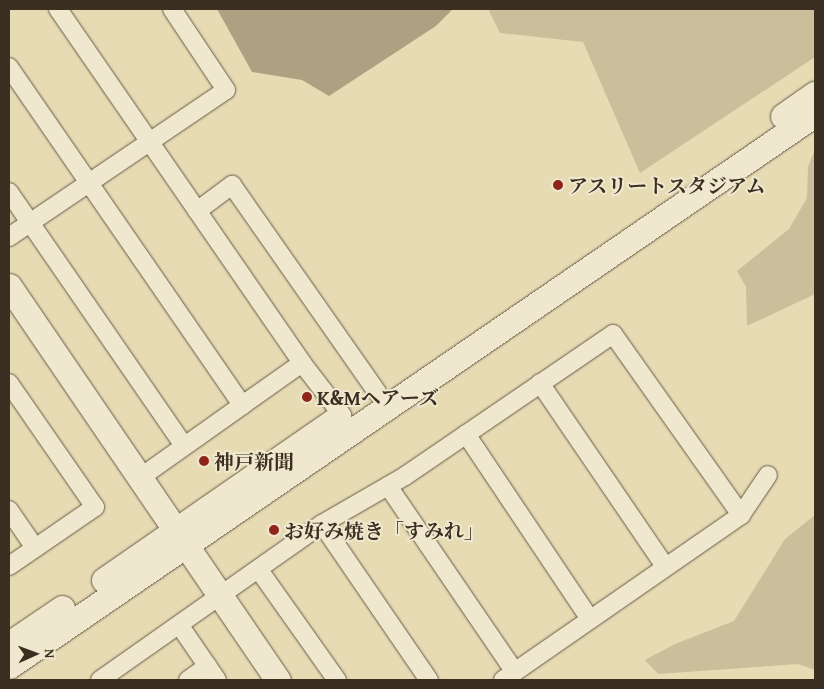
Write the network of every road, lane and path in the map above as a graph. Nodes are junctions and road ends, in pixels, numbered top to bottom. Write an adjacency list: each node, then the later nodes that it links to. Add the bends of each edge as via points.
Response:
1 (58, 9): 6 (street)
2 (172, 9): 6 (street, via 226,90)
3 (9, 66): 7 (street)
4 (815, 94): 16 (street)
5 (815, 114): 27 (street)
6 (149, 141): 7 (street); 9 (street)
7 (88, 182): 10 (street); 17 (street)
8 (9, 192): 10 (street)
9 (197, 211): 13 (street); 16 (street, via 232,186)
10 (29, 222): 11 (street); 20 (street)
11 (9, 237)
12 (9, 286): 22 (street)
13 (302, 363): 17 (street); 18 (street)
14 (9, 383): 28 (street, via 95,507)
15 (540, 383): 19 (street); 25 (street, via 613,334); 30 (street)
16 (377, 392): 18 (street)
17 (242, 405): 20 (street)
18 (342, 416): 27 (street)
19 (466, 434): 23 (street); 33 (street)
20 (184, 446): 22 (street)
21 (768, 475): 25 (street)
22 (141, 476): 27 (street)
23 (388, 486): 26 (street); 38 (street)
24 (9, 510): 28 (street)
25 (741, 515): 30 (street)
26 (322, 524): 31 (street); 43 (street)
27 (180, 537): 32 (street); 35 (street); 36 (street)
28 (35, 548): 29 (street)
29 (9, 566)
30 (665, 566): 33 (street)
31 (259, 570): 32 (street); 42 (street)
32 (221, 598): 34 (street); 41 (street)
33 (590, 619): 38 (street)
34 (180, 626): 37 (street); 39 (street)
35 (9, 644)
36 (9, 666)
37 (212, 673): 40 (street)
38 (509, 676)
39 (100, 680)
40 (188, 680)
41 (278, 680)
42 (337, 680)
43 (429, 680)

